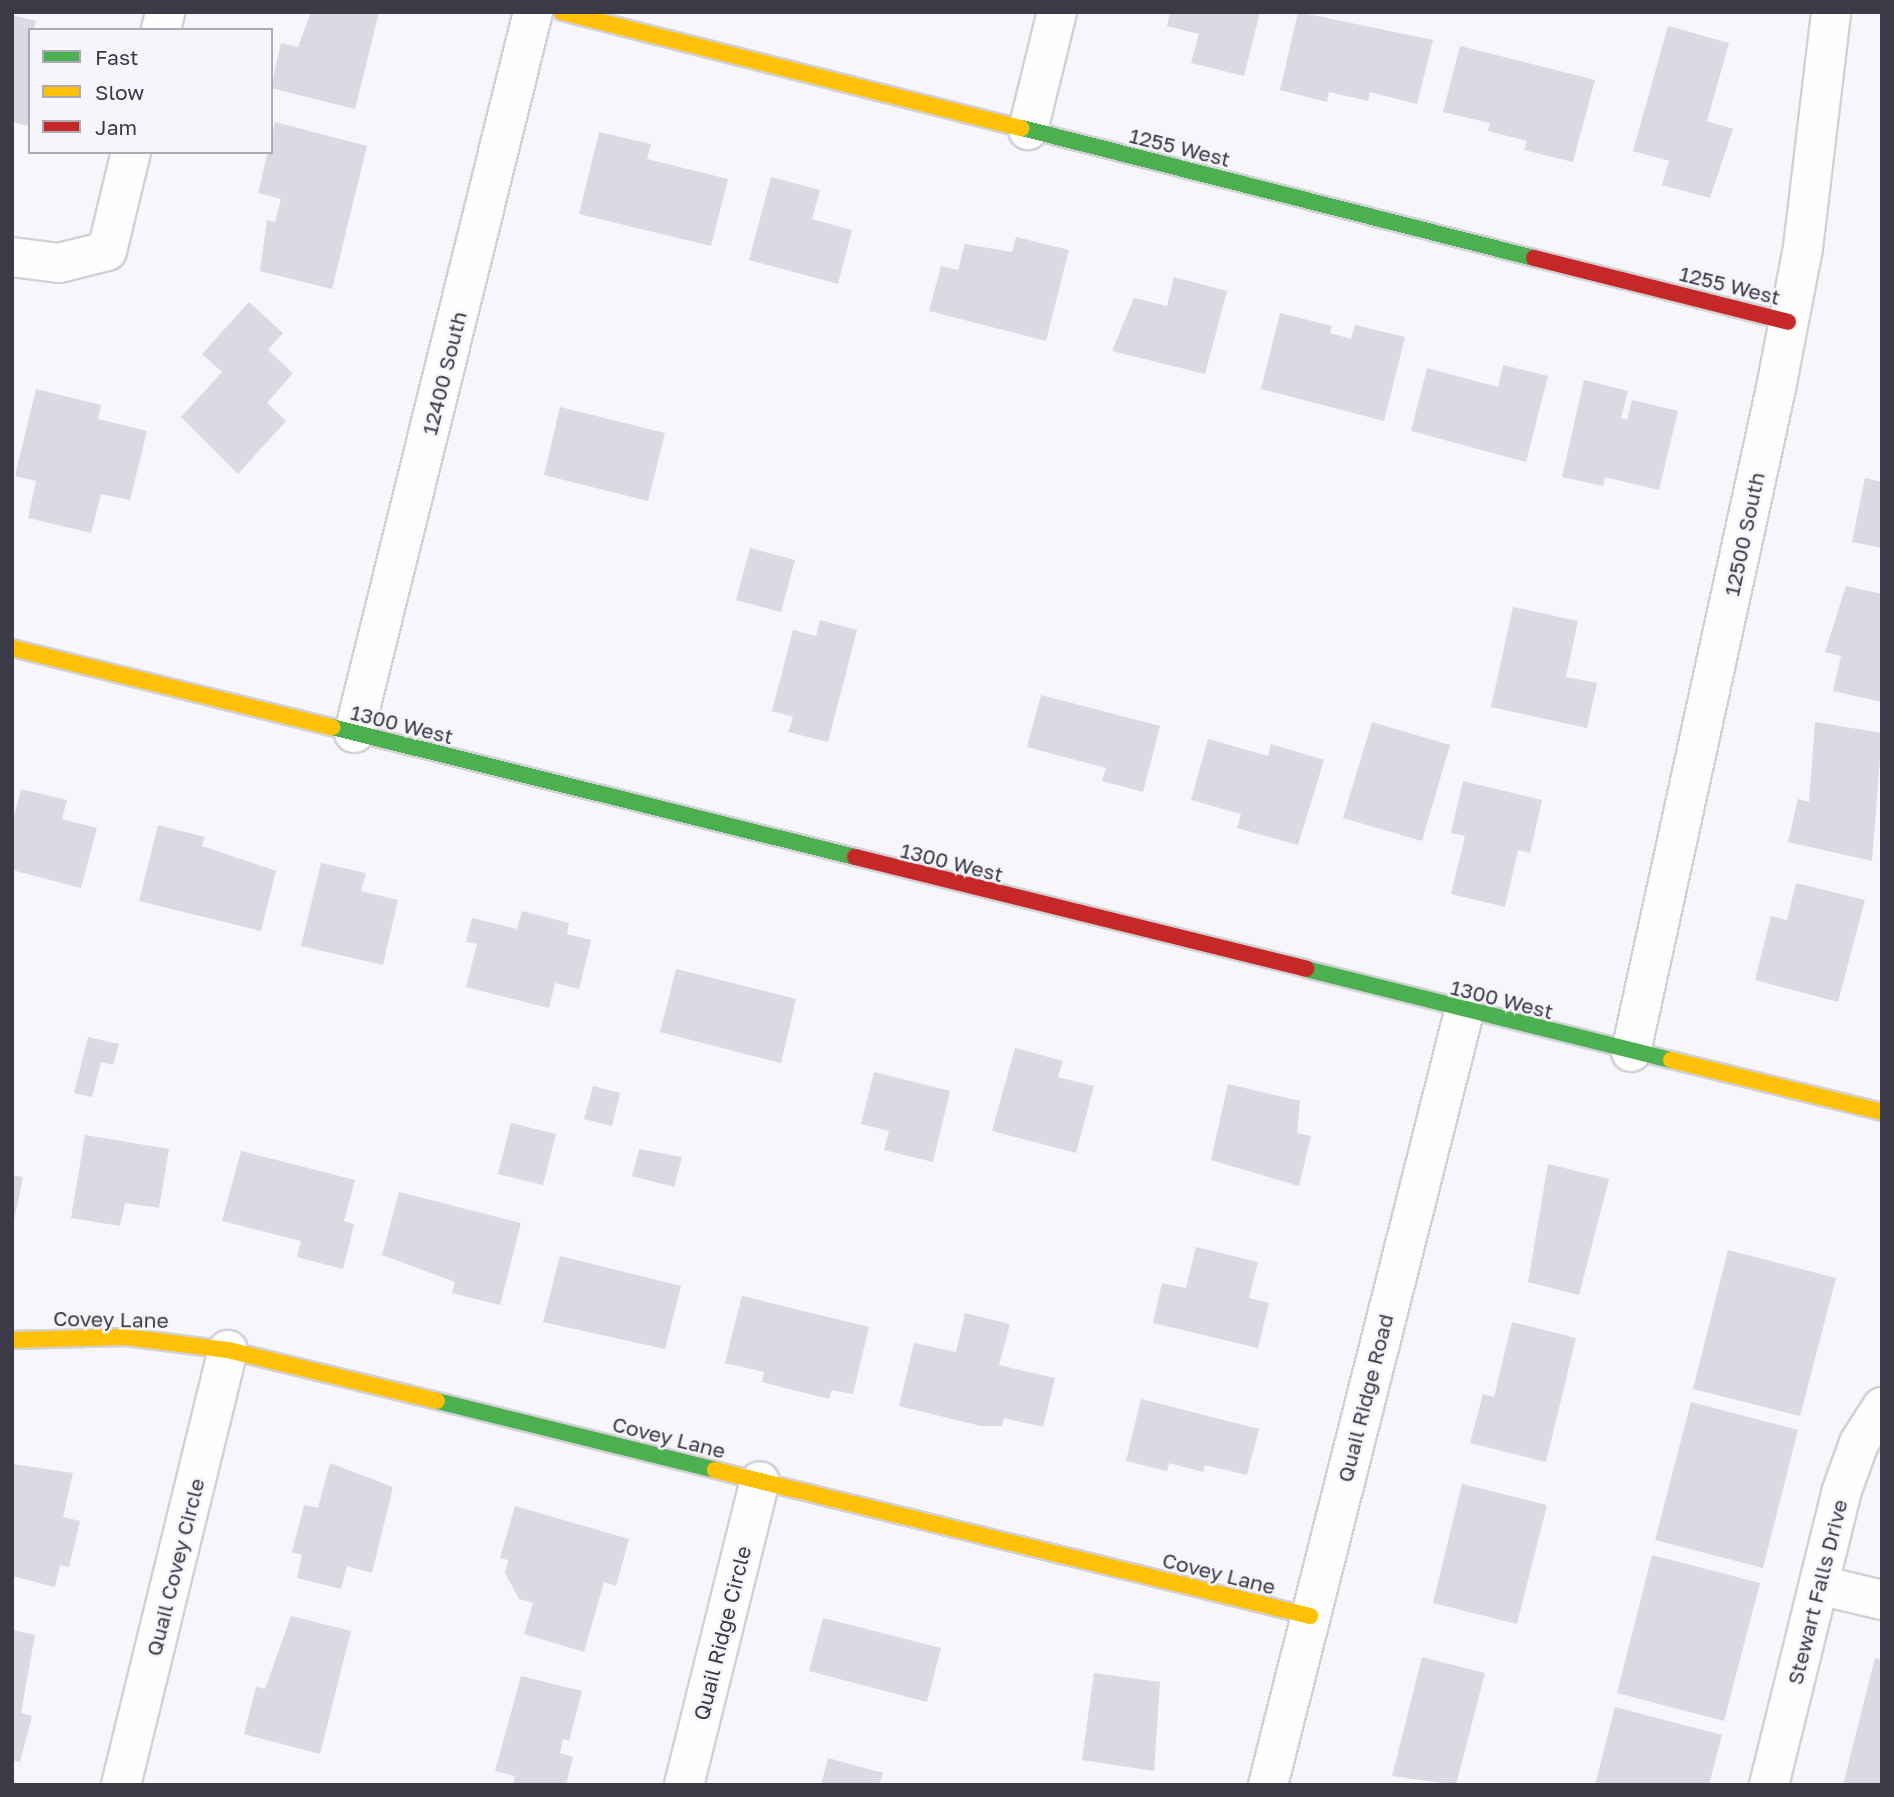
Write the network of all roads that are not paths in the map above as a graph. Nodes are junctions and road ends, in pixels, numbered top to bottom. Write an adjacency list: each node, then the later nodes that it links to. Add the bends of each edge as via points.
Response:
1 (533, 12): 10 (street, 12400 South)
2 (562, 12): 5 (street, 1255 West)
3 (1057, 12): 5 (street)
4 (1831, 12): 8 (street, 12500 South)
5 (1028, 130): 8 (street, 1255 West)
6 (131, 154): 7 (street, via 107,251 59,264)
7 (12, 257)
8 (1788, 322): 12 (street, 12500 South)
9 (12, 648): 10 (street, 1300 West)
10 (354, 733): 11 (street, 1300 West)
11 (1464, 1012): 12 (street, 1300 West); 20 (street, Quail Ridge Road)
12 (1631, 1052): 13 (street, 1300 West)
13 (1882, 1112)
14 (12, 1340): 15 (street, Covey Lane, via 126,1337)
15 (228, 1350): 17 (street, Covey Lane); 21 (street, Quail Covey Circle)
16 (1882, 1407): 18 (street, Stewart Falls Drive, via 1849,1468)
17 (760, 1481): 20 (street, Covey Lane); 22 (street, Quail Ridge Circle)
18 (1819, 1585): 19 (street); 24 (street, Stewart Falls Drive)
19 (1882, 1600)
20 (1310, 1616): 23 (street, Quail Ridge Road)
21 (121, 1785)
22 (684, 1785)
23 (1268, 1785)
24 (1769, 1785)

